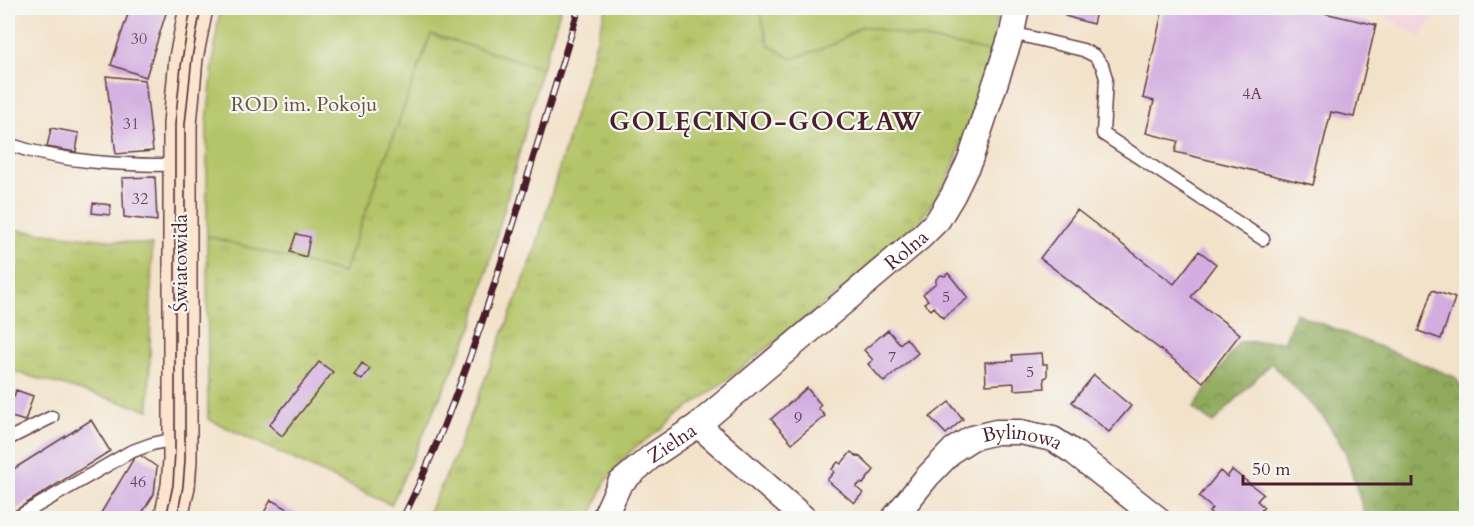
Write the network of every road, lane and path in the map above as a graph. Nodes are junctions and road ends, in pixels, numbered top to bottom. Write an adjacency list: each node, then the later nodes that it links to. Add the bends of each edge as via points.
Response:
1 (196, 8): 5 (street, Światowida, via 184,75)
2 (1017, 8): 3 (street, Rolna)
3 (1012, 33): 6 (lane, via 1095,56 1106,78 1103,134); 8 (street, Rolna, via 970,160 938,220)
4 (8, 144): 5 (lane, via 70,159)
5 (180, 165): 9 (street, Światowida)
6 (1263, 239)
7 (52, 417): 10 (lane)
8 (698, 425): 13 (street, Zielna, via 620,483); 14 (street, Zielna)
9 (180, 438): 11 (lane, via 130,452); 12 (street, Światowida, via 179,480)
10 (8, 439)
11 (16, 519)
12 (171, 519)
13 (604, 519)
14 (804, 519)
15 (894, 519): 16 (street, Bylinowa, via 953,450 972,438 1020,432 1053,439)
16 (1157, 519)

